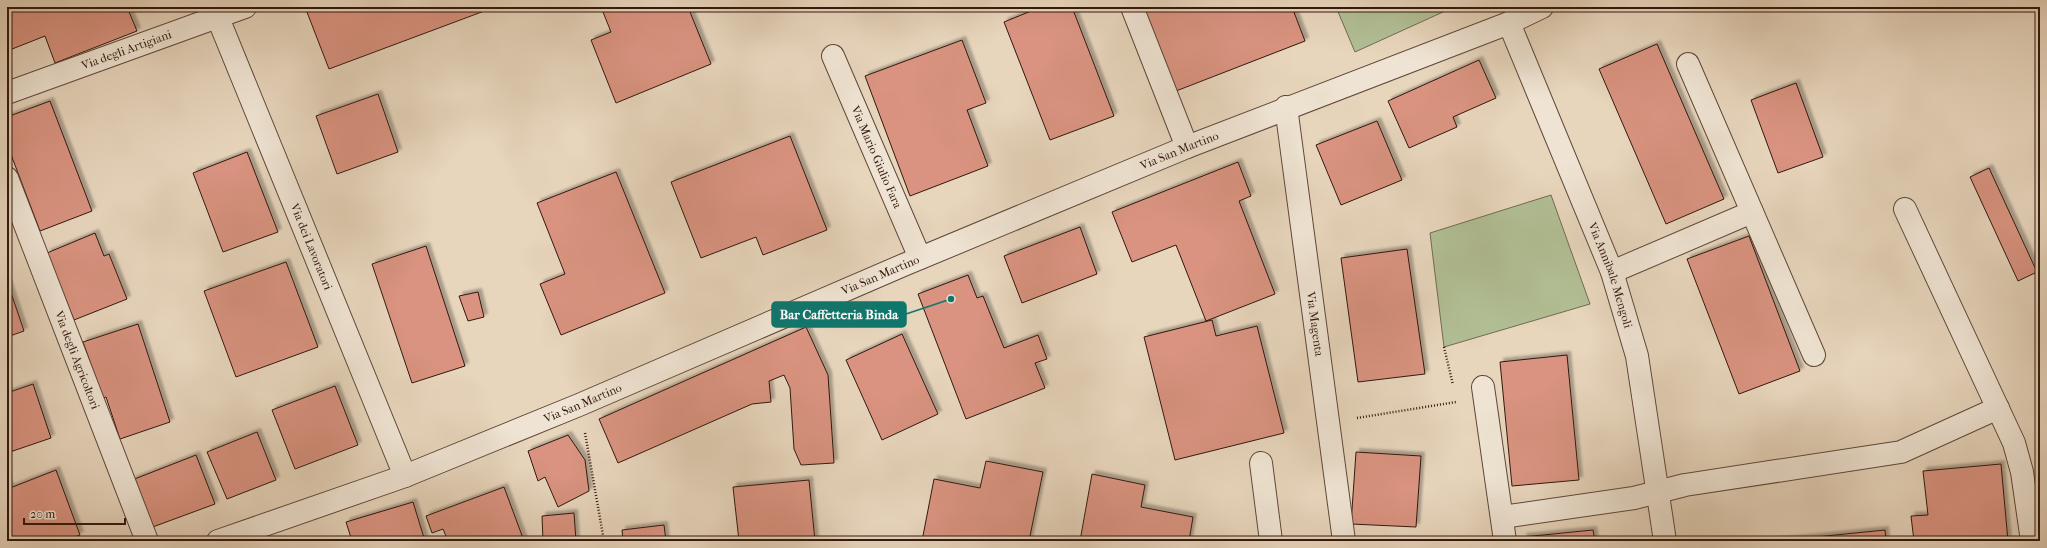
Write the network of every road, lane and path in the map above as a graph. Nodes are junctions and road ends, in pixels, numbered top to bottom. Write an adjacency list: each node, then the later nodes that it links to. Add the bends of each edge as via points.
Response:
1 (245, 7): 4 (street, Via degli Artigiani)
2 (1132, 7): 10 (street)
3 (1542, 7): 5 (street, Via San Martino)
4 (218, 18): 8 (street, Via degli Artigiani); 25 (street, Via dei Lavoratori)
5 (1509, 23): 9 (street, Via San Martino); 15 (street, Via Annibale Mengoli)
6 (833, 56): 14 (street, Via Mario Giulio Fara)
7 (1688, 64): 13 (street)
8 (7, 93)
9 (1286, 107): 10 (street, Via San Martino); 23 (street, Via Magenta)
10 (1187, 147): 14 (street, Via San Martino)
11 (7, 178): 28 (street, Via degli Agricoltori)
12 (1905, 209): 22 (street)
13 (1752, 212): 15 (street); 17 (street)
14 (920, 258): 21 (street, Via San Martino)
15 (1612, 272): 26 (street, Via Annibale Mengoli, via 1637,356)
16 (1444, 347): 19 (path)
17 (1814, 355)
18 (1482, 387): 27 (street)
19 (1453, 388)
20 (1455, 395): 23 (path, via 1456,402)
21 (579, 405): 25 (street, Via San Martino); 30 (path)
22 (1998, 408): 26 (street, via 1901,452); 35 (street, via 2014,443 2022,472)
23 (1328, 422): 32 (street, Via Magenta)
24 (1261, 463): 31 (street)
25 (405, 476): 29 (street, Via San Martino)
26 (1658, 491): 27 (street, via 1634,498); 34 (street, Via Annibale Mengoli)
27 (1502, 517): 33 (street)
28 (146, 541)
29 (218, 541)
30 (604, 541)
31 (1271, 541)
32 (1344, 541)
33 (1505, 541)
34 (1665, 541)
35 (2032, 541)

